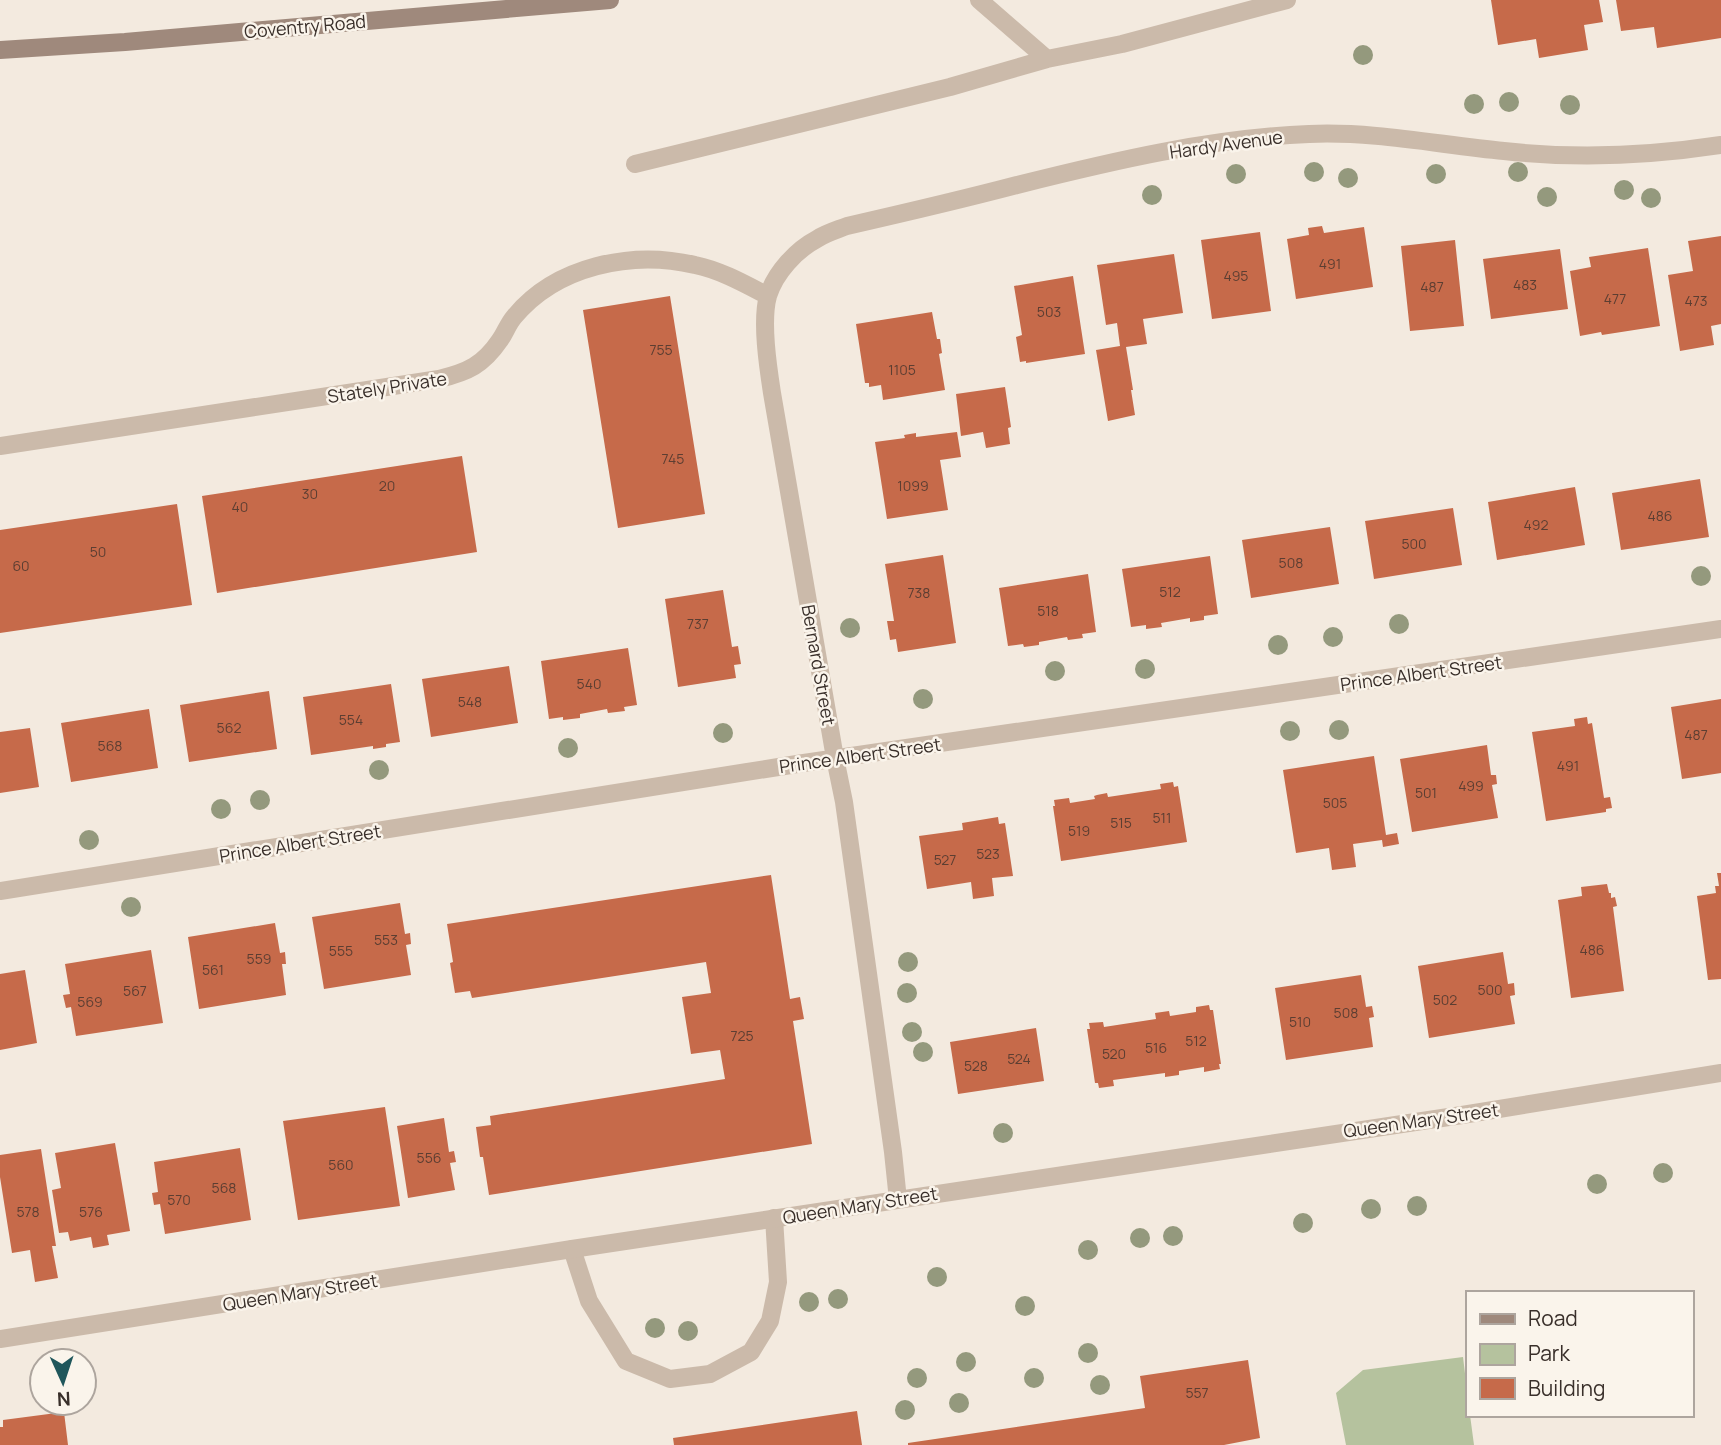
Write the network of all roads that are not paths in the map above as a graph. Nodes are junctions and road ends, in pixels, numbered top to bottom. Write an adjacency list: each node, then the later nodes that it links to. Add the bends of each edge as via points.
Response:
1 (610, 0): 4 (main road, Coventry Road)
2 (979, 0): 5 (street)
3 (1287, 0): 5 (street)
4 (0, 50)
5 (1047, 59): 7 (street)
6 (1721, 145): 8 (street, Hardy Avenue, via 1619,156 1507,152 1375,136 1311,133 1241,138 1125,159 847,226 816,239 795,255)
7 (635, 164)
8 (768, 296): 9 (street, Stately Private, via 696,265 629,261 588,268 556,281 533,298 513,318 489,356 457,375); 11 (street, Bernard Street, via 766,355)
9 (0, 446)
10 (1721, 629): 11 (street, Prince Albert Street)
11 (835, 758): 12 (street, Prince Albert Street); 14 (street, Bernard Street)
12 (0, 891)
13 (1721, 1073): 14 (street, Queen Mary Street)
14 (898, 1200): 15 (street, Queen Mary Street)
15 (774, 1218): 16 (street, Queen Mary Street); 16 (street, via 778,1282 770,1321 751,1352 709,1374 670,1379 626,1361 589,1301)
16 (572, 1249): 17 (street, Queen Mary Street)
17 (0, 1339)

